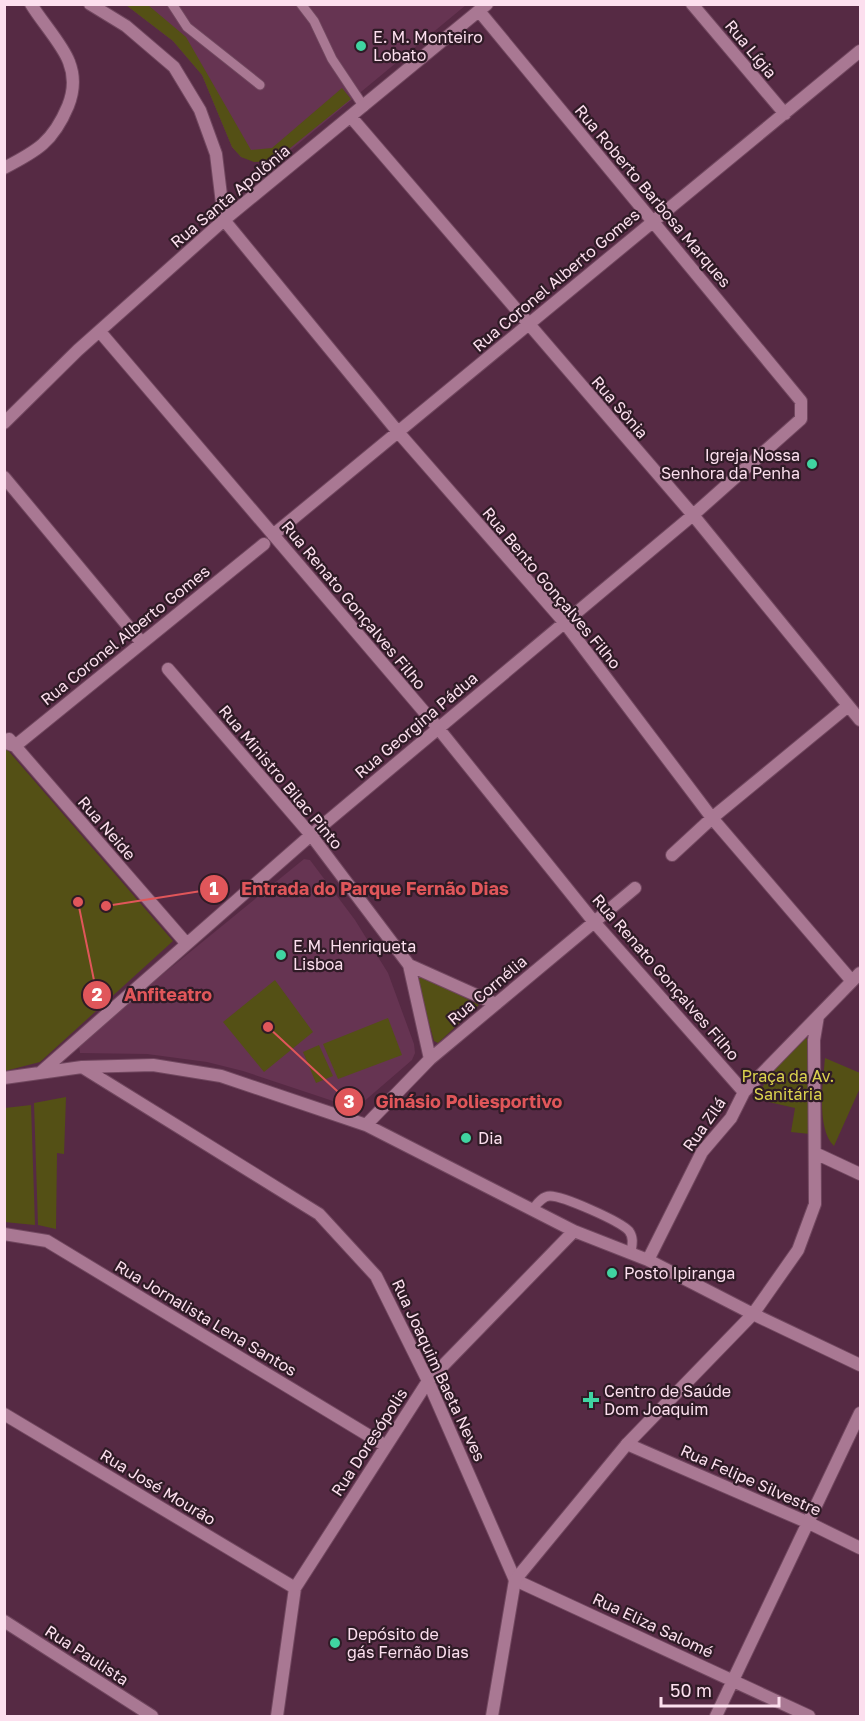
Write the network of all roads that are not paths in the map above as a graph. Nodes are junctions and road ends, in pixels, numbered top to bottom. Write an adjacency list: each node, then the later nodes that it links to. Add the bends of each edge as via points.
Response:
1 (31, 4): 12 (street, via 69,59 72,96 59,129 48,141)
2 (90, 4): 13 (street, via 126,26 174,67 200,110 216,154)
3 (172, 4): 8 (lane, via 187,27)
4 (301, 4): 9 (lane)
5 (692, 4): 10 (street, Rua Lígia)
6 (483, 8): 9 (street, Rua Santa Apolônia); 14 (street, Rua Roberto Barbosa Marques)
7 (861, 51): 10 (street, Rua Coronel Alberto Gomes)
8 (260, 85)
9 (364, 107): 11 (street, Rua Santa Apolônia)
10 (785, 114): 14 (street, Rua Coronel Alberto Gomes)
11 (351, 117): 13 (street, Rua Santa Apolônia); 15 (street, Rua Sônia)
12 (4, 168)
13 (224, 220): 16 (street, Rua Santa Apolônia); 19 (street, Rua Bento Gonçalves Filho)
14 (652, 221): 15 (street, Rua Coronel Alberto Gomes); 17 (street, Rua Roberto Barbosa Marques)
15 (528, 326): 19 (street, Rua Coronel Alberto Gomes); 21 (street, Rua Sônia)
16 (101, 333): 18 (street, Rua Santa Apolônia, via 78,350); 22 (street, Rua Renato Gonçalves Filho)
17 (801, 401): 21 (street, Rua Georgina Pádua, via 803,413 797,425)
18 (4, 423)
19 (398, 432): 22 (street, Rua Coronel Alberto Gomes); 23 (street, Rua Bento Gonçalves Filho)
20 (4, 477): 24 (street)
21 (693, 515): 23 (street, Rua Georgina Pádua); 26 (street, Rua Sônia)
22 (268, 539): 24 (street, Rua Coronel Alberto Gomes); 28 (street, Rua Renato Gonçalves Filho)
23 (564, 622): 28 (street, Rua Georgina Pádua); 31 (street, Rua Bento Gonçalves Filho)
24 (142, 643): 30 (street, Rua Coronel Alberto Gomes)
25 (168, 669): 32 (street, Rua Ministro Bilac Pinto)
26 (848, 706): 27 (street, Rua Sônia); 31 (street)
27 (861, 720)
28 (438, 728): 32 (street, Rua Georgina Pádua); 35 (street, Rua Renato Gonçalves Filho)
29 (4, 734): 30 (street, Rua Neide)
30 (10, 744): 36 (street, Rua Neide)
31 (712, 818): 33 (street); 38 (street, Rua Bento Gonçalves Filho)
32 (310, 835): 36 (street, Rua Georgina Pádua); 37 (street, Rua Ministro Bilac Pinto)
33 (672, 855)
34 (635, 888): 35 (street, Rua Cornélia)
35 (594, 922): 39 (street, Rua Cornélia); 45 (street, Rua Renato Gonçalves Filho)
36 (186, 943): 43 (street, Rua Georgina Pádua)
37 (409, 964): 39 (street, Rua Ministro Bilac Pinto); 41 (street, Rua Ministro Bilac Pinto)
38 (856, 976): 40 (street, Rua Zilá)
39 (496, 1004): 41 (street, Rua Cornélia)
40 (818, 1016): 45 (street, Rua Zilá); 47 (street, via 814,1040)
41 (430, 1059): 46 (street, Rua Cornélia)
42 (82, 1067): 43 (street); 46 (street, via 153,1065 187,1069 221,1076); 56 (street, Rua Joaquim Baeta Neves, via 319,1214 376,1276)
43 (41, 1072): 44 (street)
44 (4, 1078)
45 (744, 1092): 53 (street, Rua Zilá, via 731,1118 702,1152)
46 (366, 1125): 49 (street)
47 (815, 1153): 48 (street); 54 (street, via 817,1190 812,1218 790,1264)
48 (861, 1174)
49 (532, 1210): 50 (street); 52 (lane, via 542,1198 563,1198 621,1224 633,1239)
50 (574, 1231): 52 (street); 56 (street, Rua Doresópolis)
51 (4, 1234): 60 (street, Rua Jornalista Lena Santos, via 47,1241)
52 (631, 1253): 53 (street)
53 (648, 1260): 54 (street)
54 (753, 1314): 55 (street); 59 (street)
55 (861, 1365)
56 (428, 1381): 60 (street, Rua Doresópolis); 63 (street, Rua Joaquim Baeta Neves)
57 (861, 1413): 61 (street)
58 (4, 1414): 64 (street, Rua José Mourão)
59 (627, 1444): 61 (street, Rua Felipe Silvestre); 63 (street)
60 (386, 1446): 64 (street, Rua Doresópolis)
61 (809, 1523): 62 (street, Rua Felipe Silvestre); 66 (street)
62 (861, 1548)
63 (515, 1580): 66 (street, Rua Eliza Salomé); 69 (street)
64 (295, 1588): 68 (street, Rua Doresópolis)
65 (4, 1621): 67 (street, Rua Paulista)
66 (733, 1680): 70 (street); 71 (street, Rua Eliza Salomé)
67 (153, 1716)
68 (277, 1716)
69 (492, 1716)
70 (716, 1716)
71 (809, 1716)

